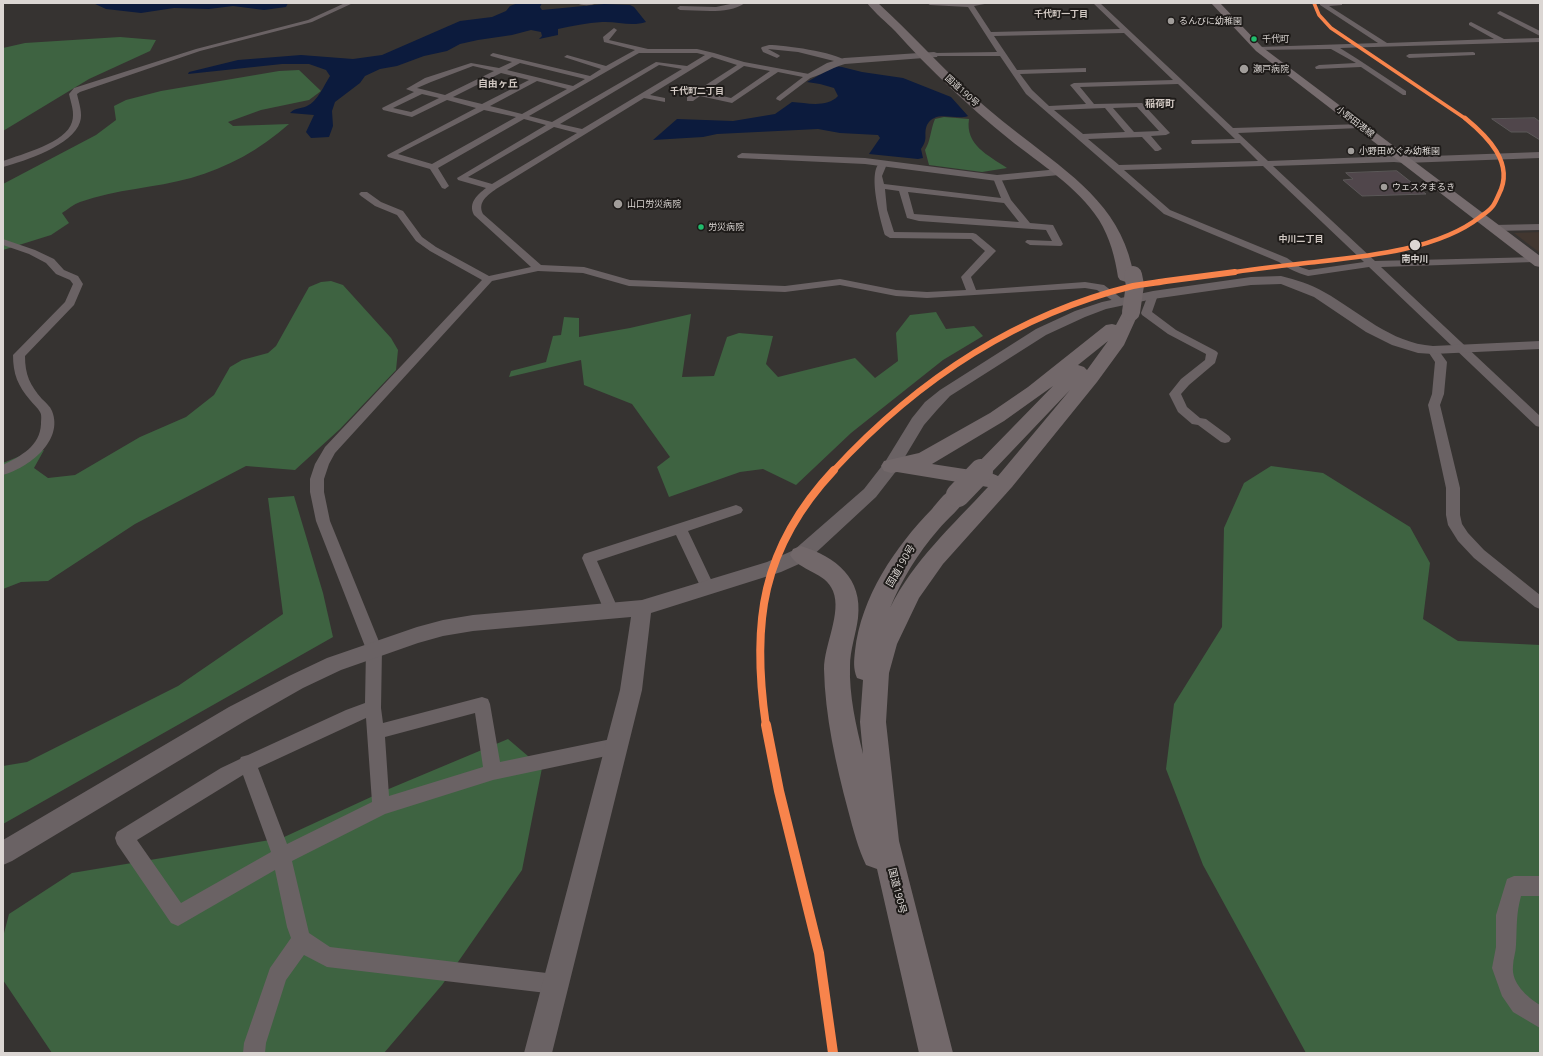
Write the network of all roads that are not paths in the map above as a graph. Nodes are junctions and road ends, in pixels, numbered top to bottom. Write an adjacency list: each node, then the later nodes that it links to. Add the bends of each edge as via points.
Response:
1 (350, 3): 84 (street, via 310,21 198,50 77,90 73,94 77,111 73,128 60,141)
2 (580, 3): 3 (street)
3 (593, 3)
4 (742, 3): 13 (street, via 716,9)
5 (872, 3): 34 (highway, 国道190号)
6 (882, 3): 34 (highway, 国道190号)
7 (930, 3): 12 (street)
8 (987, 3): 12 (street)
9 (1096, 3): 21 (street)
10 (1215, 3): 29 (main road, 小野田港線)
11 (1339, 3): 26 (street, via 1322,4)
12 (969, 4): 22 (street)
13 (680, 8)
14 (1500, 14): 16 (street)
15 (1494, 18): 16 (street)
16 (1508, 18): 19 (street)
17 (1470, 24): 25 (street)
18 (1502, 24): 19 (street)
19 (1518, 24): 23 (street)
20 (614, 30): 28 (street, via 606,41)
21 (1126, 31): 22 (street); 55 (street)
22 (989, 34): 31 (street)
23 (1540, 34)
24 (1539, 41): 25 (street)
25 (1502, 42): 26 (street)
26 (1388, 46): 27 (street); 37 (street)
27 (1334, 48): 29 (street); 44 (street)
28 (646, 50): 30 (street, via 697,51); 47 (street, via 638,50)
29 (1259, 50): 73 (main road, 小野田港線)
30 (712, 54): 43 (street); 46 (street)
31 (1002, 54): 34 (street); 51 (street)
32 (1473, 54): 35 (street)
33 (493, 55): 39 (street)
34 (929, 55): 40 (street); 92 (highway, 国道190号, via 1054,164)
35 (1441, 55): 37 (street); 42 (street)
36 (777, 56): 40 (street, via 766,52 764,48 776,47)
37 (1409, 56): 41 (street)
38 (566, 57): 47 (street)
39 (519, 61): 49 (street); 53 (street)
40 (842, 61): 52 (street)
41 (1419, 62)
42 (1452, 62)
43 (743, 64): 50 (street); 59 (street)
44 (1363, 65): 45 (street); 60 (street)
45 (1319, 67)
46 (687, 68): 61 (street); 72 (street, via 658,63)
47 (607, 69): 53 (street)
48 (1083, 70): 51 (street)
49 (500, 71): 54 (street); 58 (street, via 469,65 410,89); 62 (street)
50 (775, 71): 52 (street); 59 (street, via 732,101)
51 (1015, 72): 70 (street, via 1029,92)
52 (809, 76): 64 (street)
53 (592, 78): 57 (street)
54 (536, 79): 57 (street); 69 (street)
55 (1179, 82): 56 (street); 74 (street)
56 (1108, 84): 66 (street); 67 (street, via 1074,85)
57 (574, 88): 71 (street)
58 (421, 92): 62 (street); 62 (street, via 386,108 412,115)
59 (699, 93): 63 (street)
60 (1403, 93)
61 (643, 96): 65 (street); 75 (street)
62 (447, 98): 69 (street)
63 (690, 99)
64 (780, 99)
65 (662, 100)
66 (1122, 100): 68 (street); 76 (street, via 1139,105 1166,134)
67 (1091, 106): 68 (street); 70 (street)
68 (1107, 106): 77 (street)
69 (483, 107): 71 (street); 89 (street, via 391,156)
70 (1046, 108): 78 (street)
71 (522, 117): 72 (street); 89 (street)
72 (552, 124): 75 (street); 96 (street, via 461,178)
73 (1360, 126): 74 (street); 85 (main road, 小野田港線)
74 (1231, 131): 79 (street)
75 (584, 132): 96 (street)
76 (1144, 134): 77 (street); 81 (street)
77 (1132, 135): 78 (street)
78 (1081, 137): 90 (street)
79 (1241, 141): 80 (street); 88 (street)
80 (1196, 142)
81 (1158, 149)
82 (1540, 155): 85 (street)
83 (742, 156): 87 (street)
84 (18, 158): 86 (street); 91 (street)
85 (1405, 160): 88 (street); 102 (main road, 小野田港線)
86 (3, 164)
87 (883, 164): 93 (street); 95 (street, via 878,176)
88 (1265, 164): 90 (street); 106 (street)
89 (433, 167): 94 (street)
90 (1118, 168): 106 (street, via 1167,212 1283,260 1296,269 1308,273)
91 (3, 172)
92 (1059, 172): 93 (street); 111 (highway, 国道190号, via 1089,198 1111,226 1119,243 1130,276)
93 (997, 178): 99 (street)
94 (445, 186)
95 (880, 186): 97 (street); 109 (street, via 882,210 890,235 973,236 991,251 966,277)
96 (494, 187): 107 (street, via 480,197 476,211)
97 (903, 189): 99 (street); 100 (street, via 910,216)
98 (364, 194): 108 (street, via 378,204 400,213 419,239 428,246)
99 (1007, 201): 100 (street)
100 (1027, 225): 104 (street, via 1050,227 1058,244)
101 (1540, 227): 102 (street)
102 (1494, 228): 105 (main road, 小野田港線)
103 (3, 242): 118 (street, via 50,261 60,272 74,278 78,284 70,303 20,355 18,369 22,382 46,411 48,428 39,447)
104 (1030, 242)
105 (1537, 261): 106 (street)
106 (1371, 264): 113 (street)
107 (538, 268): 108 (street); 109 (street, via 584,270 637,284 785,289 840,282 910,294)
108 (488, 279): 127 (street, via 330,450 317,479 323,521)
109 (972, 293): 111 (street, via 1094,286 1100,287)
110 (1153, 295): 111 (street); 114 (street, via 1251,281 1281,280 1320,294 1391,340); 116 (street, via 1146,313 1172,332 1212,353 1211,361 1185,382 1175,394 1182,409)
111 (1121, 314): 117 (highway, via 1035,391 997,417 925,459); 117 (street, via 1080,314 1041,332 945,393 918,422); 119 (highway, via 1115,345); 134 (highway, 国道190号, bridge, via 1098,351 980,470 908,551 874,619 862,707 868,771)
112 (1540, 345): 113 (street)
113 (1461, 349): 114 (street); 115 (street)
114 (1433, 350): 124 (street, via 1441,362 1438,394 1434,405 1453,488 1452,515 1455,525 1479,554)
115 (1540, 423)
116 (1225, 439)
117 (891, 466): 119 (highway); 122 (street, via 870,493)
118 (3, 470)
119 (1005, 482): 134 (highway, via 934,558 909,594 884,644 876,673 873,722)
120 (736, 510): 121 (street)
121 (680, 528): 123 (street); 126 (street, via 589,558)
122 (801, 555): 123 (street, via 774,567); 138 (highway, via 826,569 839,580 846,593 837,664 845,736 864,818 888,892)
123 (708, 588): 125 (street)
124 (1540, 603)
125 (642, 608): 126 (street); 130 (street, via 631,690)
126 (611, 611): 127 (street, via 473,623 417,635)
127 (374, 649): 128 (street); 135 (street, via 296,682 237,714)
128 (373, 708): 129 (street); 131 (street)
129 (376, 732): 132 (street, via 482,704); 133 (street)
130 (616, 746): 132 (street); 140 (street)
131 (247, 763): 136 (street); 136 (street, via 124,838 178,916)
132 (493, 772): 133 (street)
133 (381, 807): 136 (street)
134 (885, 844): 138 (highway, 国道190号)
135 (3, 853)
136 (282, 856): 139 (street)
137 (1540, 886): 141 (street, via 1514,886 1506,915 1506,947 1502,968 1509,989 1520,1006)
138 (905, 924): 144 (highway, 国道190号)
139 (302, 940): 140 (street, via 310,948 327,957); 142 (street, via 277,975)
140 (555, 984): 143 (street)
141 (1540, 1017)
142 (254, 1053)
143 (538, 1053)
144 (936, 1053)

